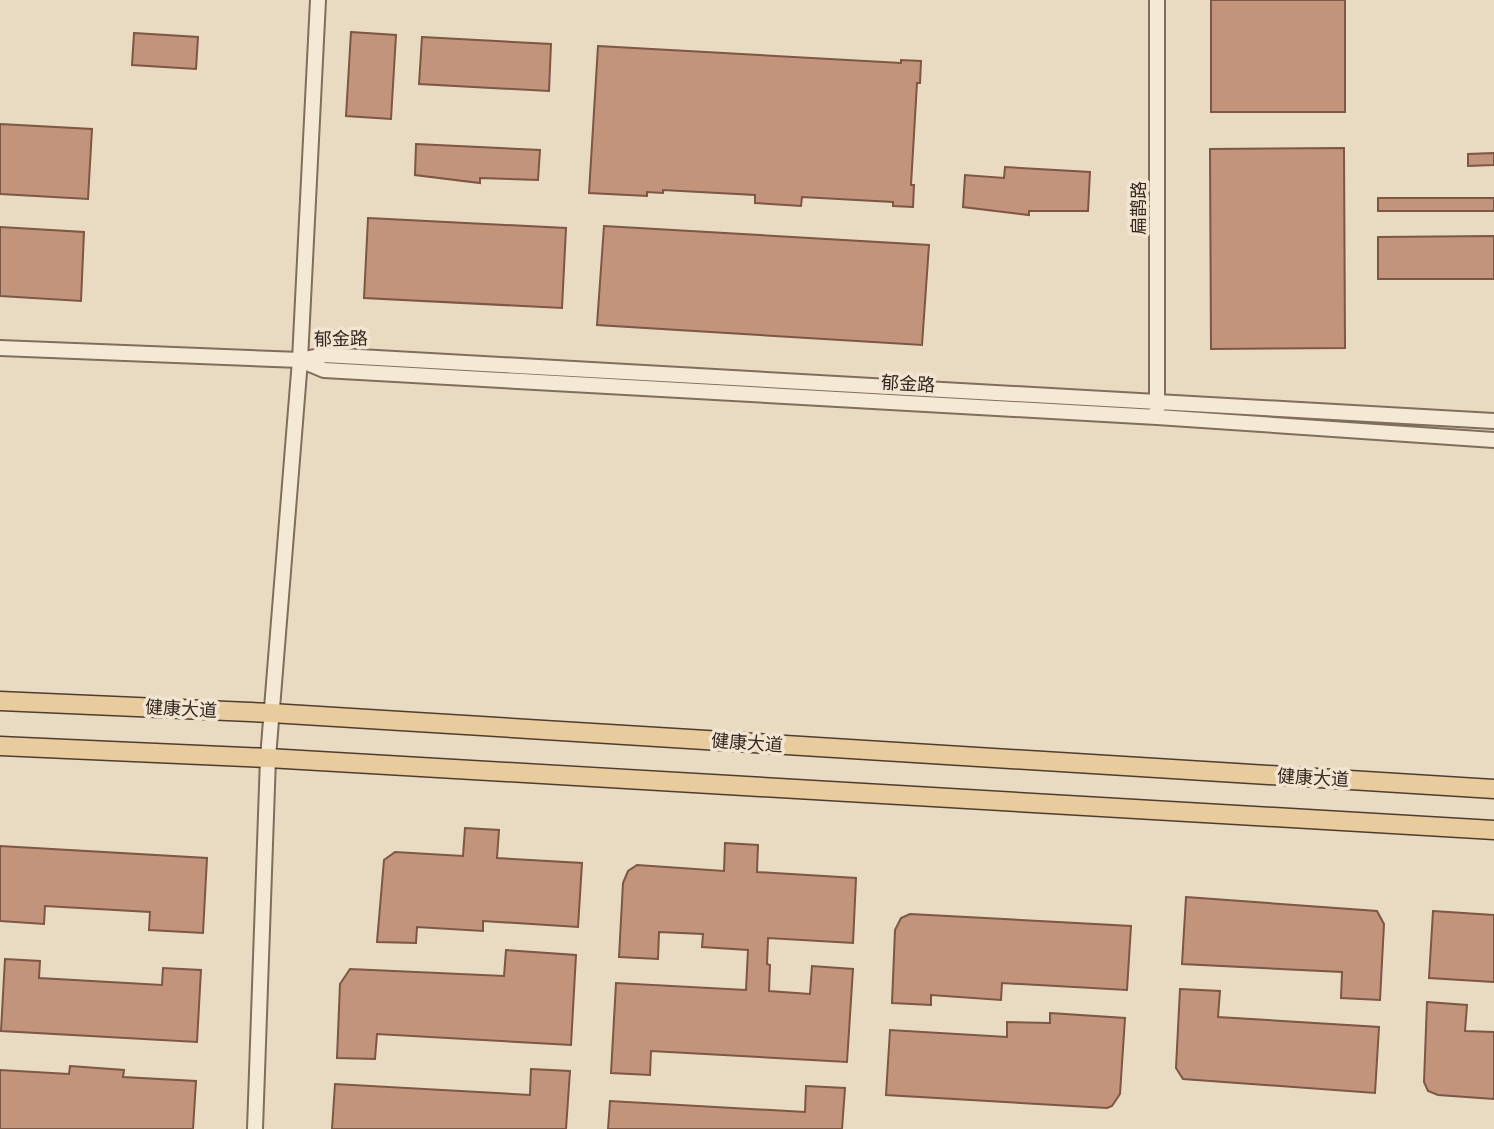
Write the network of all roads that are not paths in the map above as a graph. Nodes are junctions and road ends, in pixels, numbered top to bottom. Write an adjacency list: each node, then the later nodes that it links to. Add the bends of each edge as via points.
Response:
1 (318, 0): 4 (street)
2 (1157, 0): 5 (street, 扁鹊路)
3 (0, 348): 4 (street, 郁金路)
4 (300, 360): 5 (street, 郁金路, via 324,370); 9 (street)
5 (1157, 410): 6 (street, 郁金路); 7 (street, 郁金路)
6 (1494, 421)
7 (1494, 440)
8 (0, 701): 9 (main road, 健康大道)
9 (271, 713): 11 (street); 12 (main road, 健康大道)
10 (0, 746): 11 (main road)
11 (268, 758): 13 (main road); 14 (street)
12 (1494, 789)
13 (1494, 830)
14 (255, 1129)

